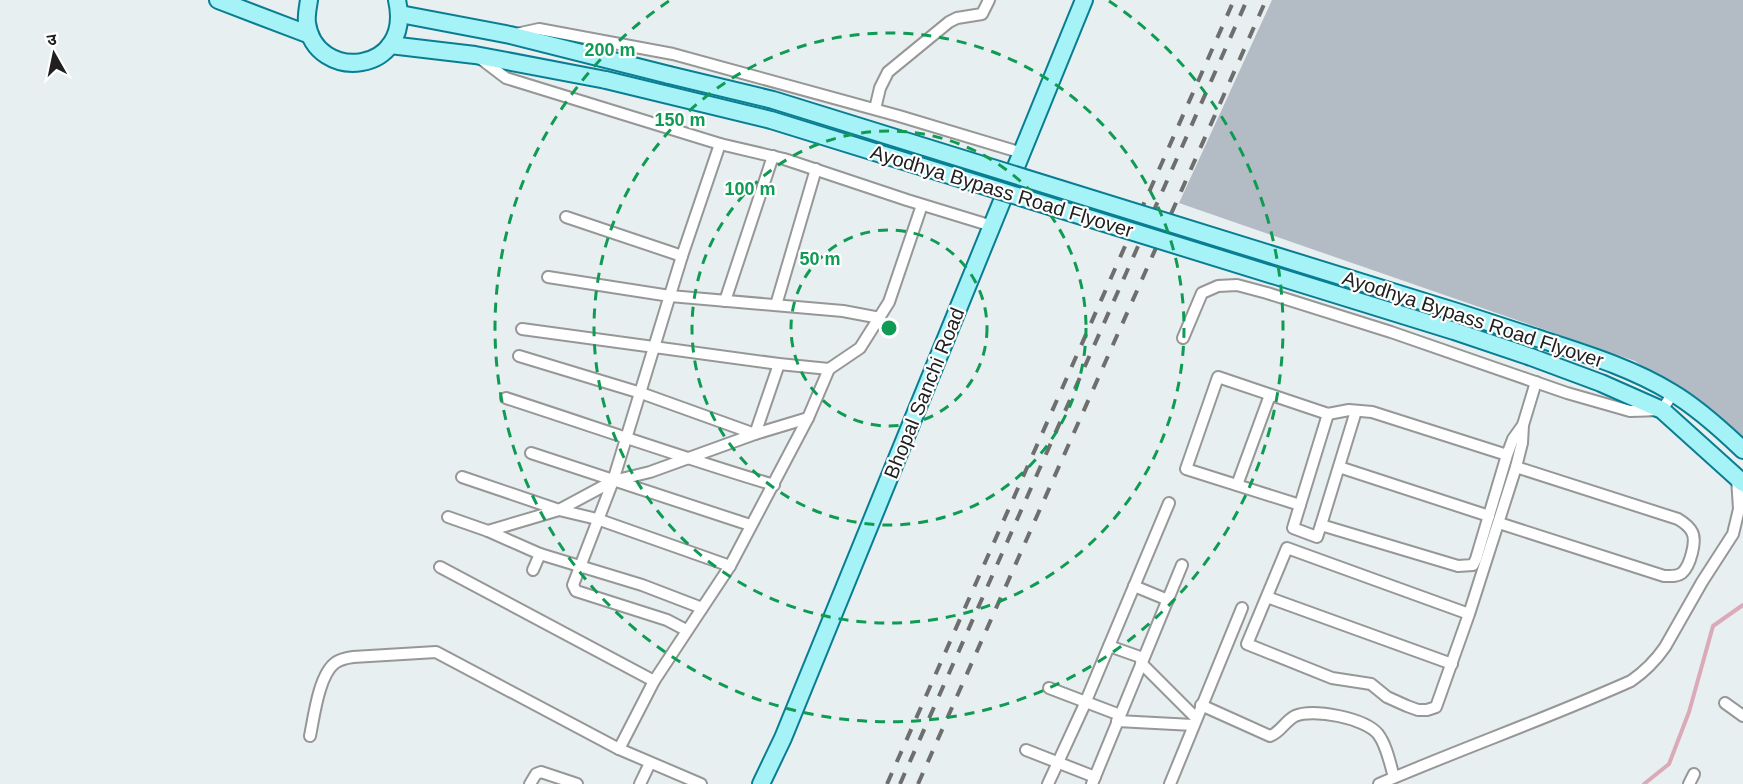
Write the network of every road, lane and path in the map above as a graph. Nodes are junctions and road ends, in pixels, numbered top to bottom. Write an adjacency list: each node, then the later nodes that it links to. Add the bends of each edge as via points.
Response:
1 (218, 0): 6 (main road)
2 (309, 0): 6 (main road, via 306,21)
3 (989, 0): 10 (street, via 982,14 949,22 888,72)
4 (1083, 0): 12 (main road, Bhopal Sanchi Road)
5 (398, 13): 7 (main road, Ayodhya Bypass Road Flyover); 8 (main road, via 398,32)
6 (310, 35): 8 (main road, via 323,53 344,63 378,57)
7 (510, 35): 10 (street, via 539,29 673,54); 32 (main road, Ayodhya Bypass Road Flyover, bridge, via 773,100 1446,308 1602,360)
8 (390, 45): 9 (main road, Ayodhya Bypass Road Flyover)
9 (475, 55): 11 (street, via 506,78); 36 (main road, Ayodhya Bypass Road Flyover, bridge, via 606,80 771,120 1454,331 1601,382)
10 (875, 109): 12 (street)
11 (720, 144): 13 (street); 18 (street)
12 (1022, 153): 17 (main road, Bhopal Sanchi Road)
13 (773, 156): 14 (street); 21 (street)
14 (816, 169): 15 (street); 22 (street)
15 (922, 205): 17 (street); 23 (street, via 890,302)
16 (566, 217): 18 (street)
17 (992, 226): 97 (main road, Bhopal Sanchi Road)
18 (682, 256): 20 (street)
19 (548, 277): 20 (street)
20 (670, 296): 21 (street); 26 (street)
21 (726, 301): 22 (street)
22 (776, 305): 23 (street)
23 (880, 318): 29 (street, via 860,348)
24 (522, 329): 26 (street)
25 (1183, 338): 30 (street, via 1202,293 1218,286 1237,285)
26 (656, 346): 28 (street); 31 (street)
27 (519, 356): 31 (street)
28 (779, 364): 29 (street); 40 (street)
29 (830, 369): 38 (street)
30 (1536, 382): 36 (street, via 1630,411); 39 (street)
31 (641, 393): 40 (street); 41 (street)
32 (1673, 393): 36 (street); 42 (main road, Ayodhya Bypass Road Flyover)
33 (1270, 395): 37 (street); 52 (street); 52 (street, via 1218,377 1186,469)
34 (506, 398): 41 (street)
35 (1356, 411): 37 (street); 44 (street, via 1371,412); 46 (street)
36 (1662, 411): 49 (main road, Ayodhya Bypass Road Flyover)
37 (1329, 414): 54 (street)
38 (808, 418): 40 (street); 51 (street)
39 (1523, 425): 44 (street); 47 (street)
40 (755, 434): 45 (street)
41 (627, 437): 45 (street); 50 (street)
42 (1743, 450)
43 (531, 453): 50 (street)
44 (1507, 455): 58 (street)
45 (685, 459): 50 (street); 51 (street)
46 (1339, 467): 58 (street); 60 (street)
47 (1516, 467): 58 (street); 58 (street, via 1678,519 1692,531 1695,540 1685,570 1679,575 1664,576)
48 (462, 477): 55 (street)
49 (1740, 480): 91 (street, via 1733,534 1665,647 1640,675 1572,707)
50 (613, 481): 55 (street); 57 (street); 59 (street)
51 (774, 485): 59 (street)
52 (1237, 485): 54 (street)
53 (1169, 503): 68 (street)
54 (1300, 505): 60 (street, via 1293,528 1317,537)
55 (559, 510): 57 (street); 61 (street)
56 (448, 517): 61 (street)
57 (597, 519): 64 (street); 66 (street)
58 (1494, 519): 60 (street, via 1473,565 1468,567); 73 (street)
59 (750, 525): 64 (street)
60 (1321, 525)
61 (488, 531): 62 (street)
62 (540, 554): 66 (street); 67 (street)
63 (1182, 565): 70 (street)
64 (730, 566): 71 (street)
65 (440, 567): 78 (street)
66 (581, 568): 71 (street, via 642,585); 74 (street, via 573,585 576,591 667,620)
67 (533, 570)
68 (1134, 586): 70 (street); 75 (street)
69 (1267, 597): 73 (street, via 1287,548); 77 (street); 77 (street, via 1247,644 1332,678 1371,684 1387,697 1418,710 1436,708)
70 (1168, 600): 76 (street)
71 (702, 608): 74 (street)
72 (1242, 608): 82 (street)
73 (1469, 614): 77 (street)
74 (686, 630): 78 (street)
75 (1109, 646): 76 (street); 80 (street)
76 (1142, 661): 84 (street); 85 (street)
77 (1452, 664)
78 (654, 681): 87 (street)
79 (1049, 688): 80 (street)
80 (1085, 701): 84 (street); 90 (street)
81 (1725, 703): 83 (street)
82 (1201, 705): 85 (street); 91 (street, via 1270,736 1305,713 1355,720 1379,736)
83 (1743, 716)
84 (1118, 718): 85 (street); 92 (street)
85 (1194, 722): 99 (street)
86 (310, 735): 87 (street, via 323,680 334,663 343,658 436,652)
87 (619, 749): 89 (street)
88 (1026, 750): 90 (street)
89 (650, 763): 95 (street); 96 (street)
90 (1058, 763): 92 (street); 98 (street)
91 (1394, 777): 100 (street)
92 (1094, 781)
93 (530, 784): 94 (street, via 541,772)
94 (577, 784)
95 (640, 784)
96 (701, 784)
97 (761, 784)
98 (1048, 784)
99 (1170, 784)
100 (1380, 784)

